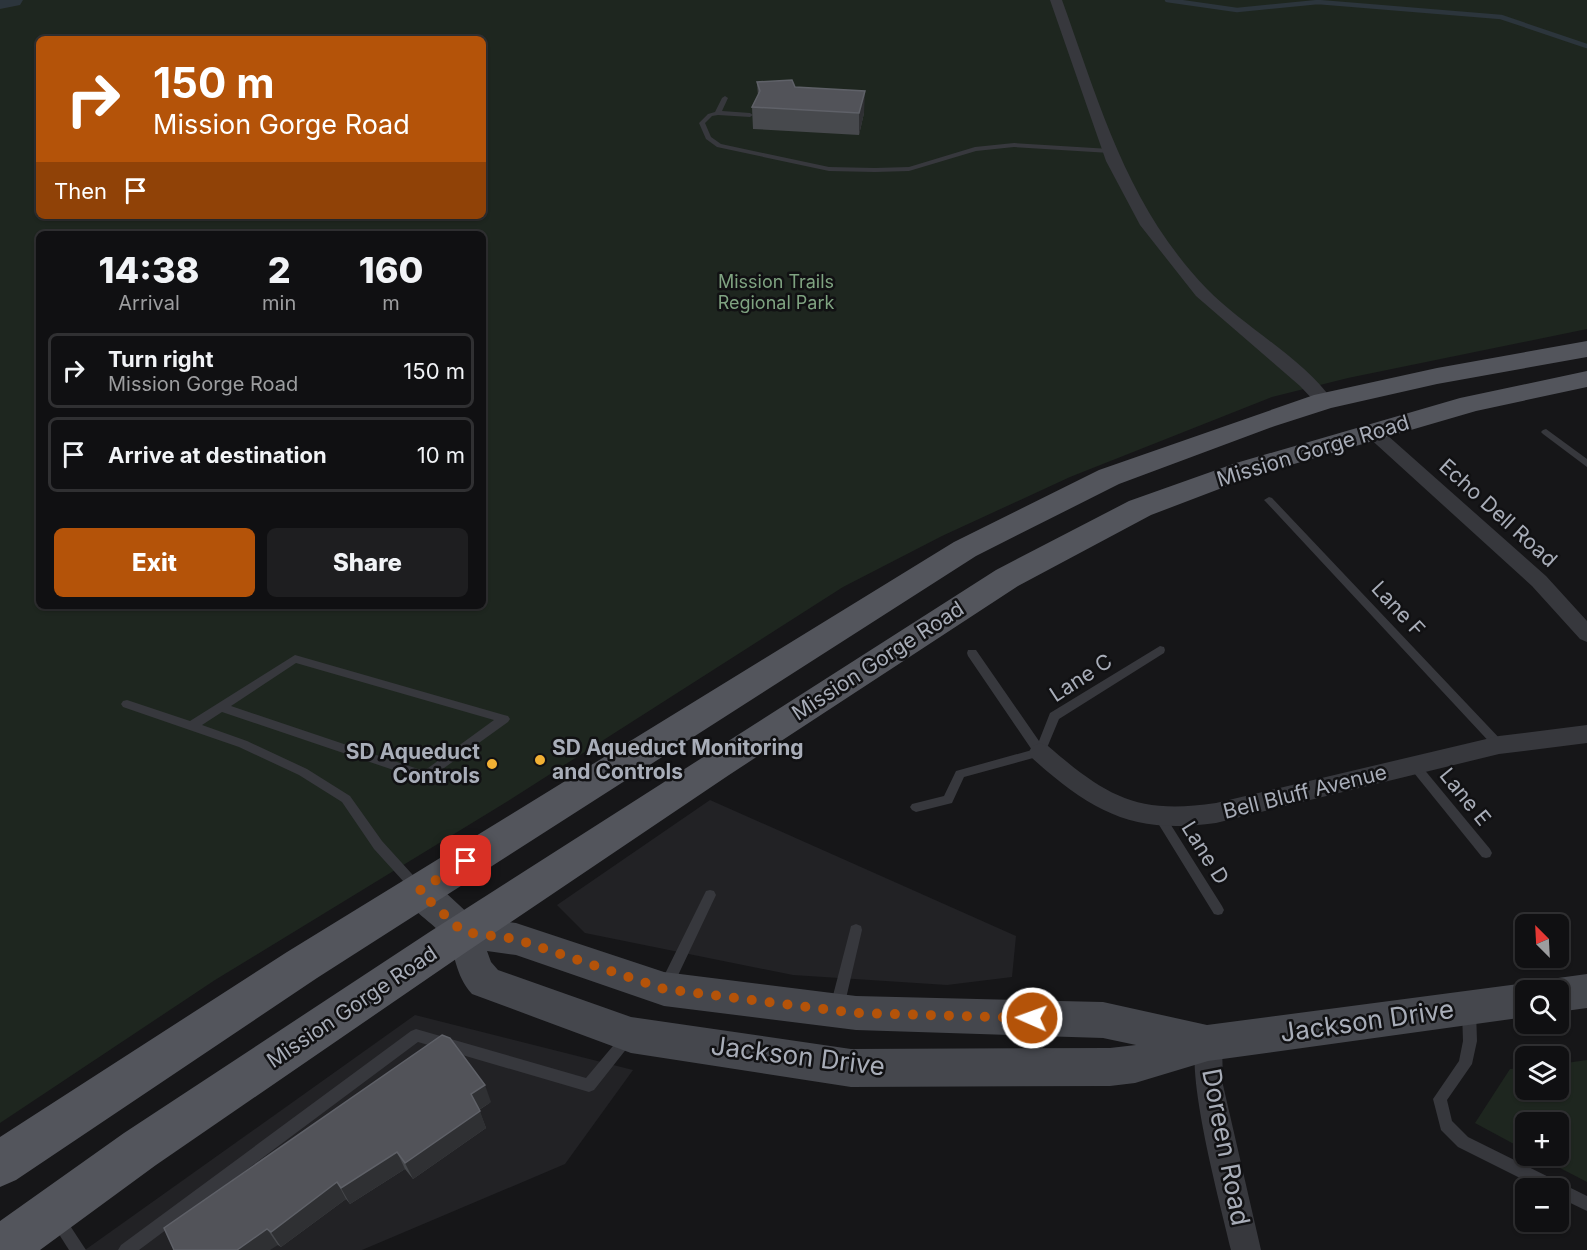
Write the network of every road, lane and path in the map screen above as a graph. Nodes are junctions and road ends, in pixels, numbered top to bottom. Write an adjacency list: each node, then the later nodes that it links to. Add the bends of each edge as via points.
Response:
1 (1056, 0): 5 (street)
2 (725, 98): 3 (lane)
3 (718, 113): 4 (lane); 5 (lane, via 702,123 708,138 719,146 829,169 909,169 975,149 1014,145)
4 (750, 115)
5 (1110, 151): 8 (street, via 1147,225 1202,293)
6 (1587, 349): 8 (main road, Mission Gorge Road)
7 (1587, 379): 9 (main road, Mission Gorge Road, via 1470,404)
8 (1324, 401): 11 (main road, via 1331,414 1309,435); 27 (main road, Mission Gorge Road, via 1108,477 965,549)
9 (1372, 431): 11 (main road, Mission Gorge Road); 14 (street, Echo Dell Road, via 1539,581)
10 (1546, 432): 12 (lane)
11 (1313, 449): 31 (main road, Mission Gorge Road, via 1140,508 1007,578)
12 (1587, 464)
13 (1269, 500): 21 (lane, Lane F)
14 (1587, 634)
15 (1160, 650): 22 (lane, Lane C, via 1054,717)
16 (972, 653): 22 (lane)
17 (127, 704): 19 (lane)
18 (221, 707): 18 (lane, via 426,776 504,719 296,658); 19 (lane)
19 (192, 726): 27 (lane, via 303,772 346,799 378,845)
20 (1587, 734): 21 (street, Bell Bluff Avenue)
21 (1500, 745): 23 (street, Bell Bluff Avenue)
22 (1040, 752): 24 (lane, via 960,774 948,800); 25 (street, Bell Bluff Avenue, via 1094,796 1136,813)
23 (1414, 765): 25 (street, Bell Bluff Avenue, via 1216,813); 26 (lane, Lane E)
24 (916, 807)
25 (1160, 817): 29 (lane, Lane D)
26 (1486, 854)
27 (419, 891): 31 (main road); 40 (main road, Mission Gorge Road)
28 (710, 895): 32 (lane)
29 (1218, 910)
30 (856, 930): 37 (lane)
31 (463, 932): 32 (main road, Jackson Drive, via 516,939); 38 (main road, Jackson Drive, via 475,972 485,982); 44 (main road, Mission Gorge Road)
32 (664, 989): 37 (main road, Jackson Drive)
33 (1587, 991): 34 (main road)
34 (1569, 993)
35 (1515, 1002): 36 (main road, Jackson Drive)
36 (1468, 1008): 39 (main road, Jackson Drive); 41 (lane, via 1470,1041 1465,1064 1440,1099 1446,1125 1463,1142)
37 (836, 1010): 39 (main road, Jackson Drive, via 1102,1020)
38 (631, 1035): 39 (main road, Jackson Drive, via 851,1068 1110,1067 1135,1064); 47 (lane, via 589,1085 416,1035)
39 (1208, 1043): 48 (street, Doreen Road, via 1209,1085)
40 (0, 1164)
41 (1535, 1178)
42 (1569, 1195): 43 (lane)
43 (1587, 1204)
44 (53, 1212): 45 (main road, Mission Gorge Road); 46 (lane)
45 (0, 1250)
46 (78, 1250)
47 (126, 1250)
48 (1246, 1250)

